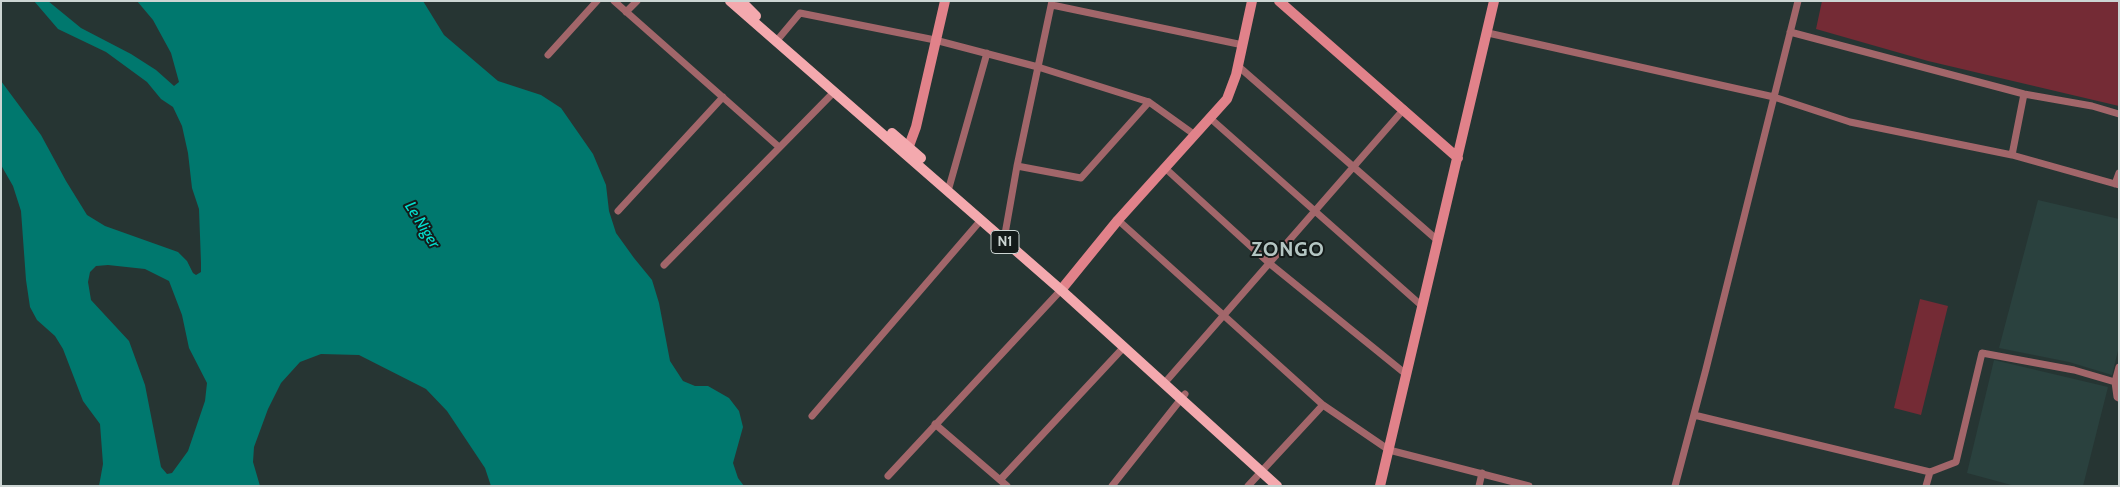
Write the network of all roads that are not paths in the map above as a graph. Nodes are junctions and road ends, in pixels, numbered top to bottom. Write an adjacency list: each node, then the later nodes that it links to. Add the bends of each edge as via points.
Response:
1 (597, 1): 19 (street)
2 (614, 1): 12 (street)
3 (637, 1): 12 (street)
4 (730, 1): 22 (main road, N1)
5 (741, 1): 15 (main road, N1)
6 (945, 1): 16 (street)
7 (1252, 1): 17 (street)
8 (1279, 1): 27 (street)
9 (1494, 1): 14 (street)
10 (1798, 1): 13 (street)
11 (1052, 3): 17 (street); 21 (street)
12 (626, 12): 25 (street)
13 (1790, 32): 23 (street); 24 (street)
14 (1488, 33): 24 (street); 34 (street)
15 (779, 38): 16 (street, via 800,12); 32 (main road, N1)
16 (935, 40): 18 (street); 32 (street)
17 (1243, 45): 20 (street)
18 (987, 53): 21 (street); 40 (street)
19 (548, 55)
20 (1238, 66): 29 (street, via 1227,98); 36 (street)
21 (1038, 67): 26 (street); 35 (street)
22 (834, 92): 31 (street); 32 (main road, N1)
23 (2024, 94): 28 (street); 33 (street)
24 (1774, 97): 33 (street, via 1850,122); 60 (street)
25 (723, 98): 31 (street); 41 (street)
26 (1149, 102): 30 (street); 35 (street, via 1081,178)
27 (1404, 109): 34 (street); 36 (street)
28 (2119, 114)
29 (1210, 118): 30 (street); 42 (street)
30 (1195, 135): 37 (street)
31 (779, 147): 48 (street)
32 (908, 150): 40 (main road, N1)
33 (2012, 155): 39 (street)
34 (1458, 158): 46 (street)
35 (1016, 166): 45 (street)
36 (1354, 166): 42 (street); 46 (street)
37 (1165, 168): 44 (street); 47 (street)
38 (2119, 173): 39 (street)
39 (2117, 185)
40 (950, 189): 43 (main road, N1); 45 (main road, N1)
41 (618, 211)
42 (1314, 211): 47 (street); 50 (street)
43 (981, 220): 49 (main road, N1); 61 (street)
44 (1118, 220): 49 (street); 51 (street)
45 (1005, 234): 49 (main road, N1)
46 (1436, 239): 50 (street)
47 (1268, 263): 51 (street); 54 (street)
48 (664, 265)
49 (1063, 288): 52 (main road, N1); 55 (main road, N1); 62 (street)
50 (1422, 306): 54 (street)
51 (1223, 316): 55 (street); 59 (street)
52 (1124, 347): 57 (main road, N1); 68 (street)
53 (2119, 367): 56 (street)
54 (1407, 375): 63 (street)
55 (1168, 379): 57 (main road, N1)
56 (2115, 382): 58 (street); 65 (street, via 2074,370 1982,352 1956,462)
57 (1183, 396): 64 (main road, N1); 70 (street)
58 (2119, 398)
59 (1323, 405): 63 (street); 64 (street)
60 (1694, 415): 65 (street); 77 (street)
61 (812, 416)
62 (935, 424): 67 (street); 68 (street)
63 (1389, 450): 66 (street); 74 (street)
64 (1262, 469): 71 (street); 72 (main road, N1); 73 (main road, N1)
65 (1930, 472): 78 (street)
66 (1482, 473): 75 (street); 76 (street)
67 (888, 476)
68 (1000, 480): 69 (street)
69 (1007, 486)
70 (1112, 486)
71 (1248, 486)
72 (1277, 486)
73 (1286, 486)
74 (1380, 486)
75 (1479, 486)
76 (1528, 486)
77 (1675, 486)
78 (1926, 486)

